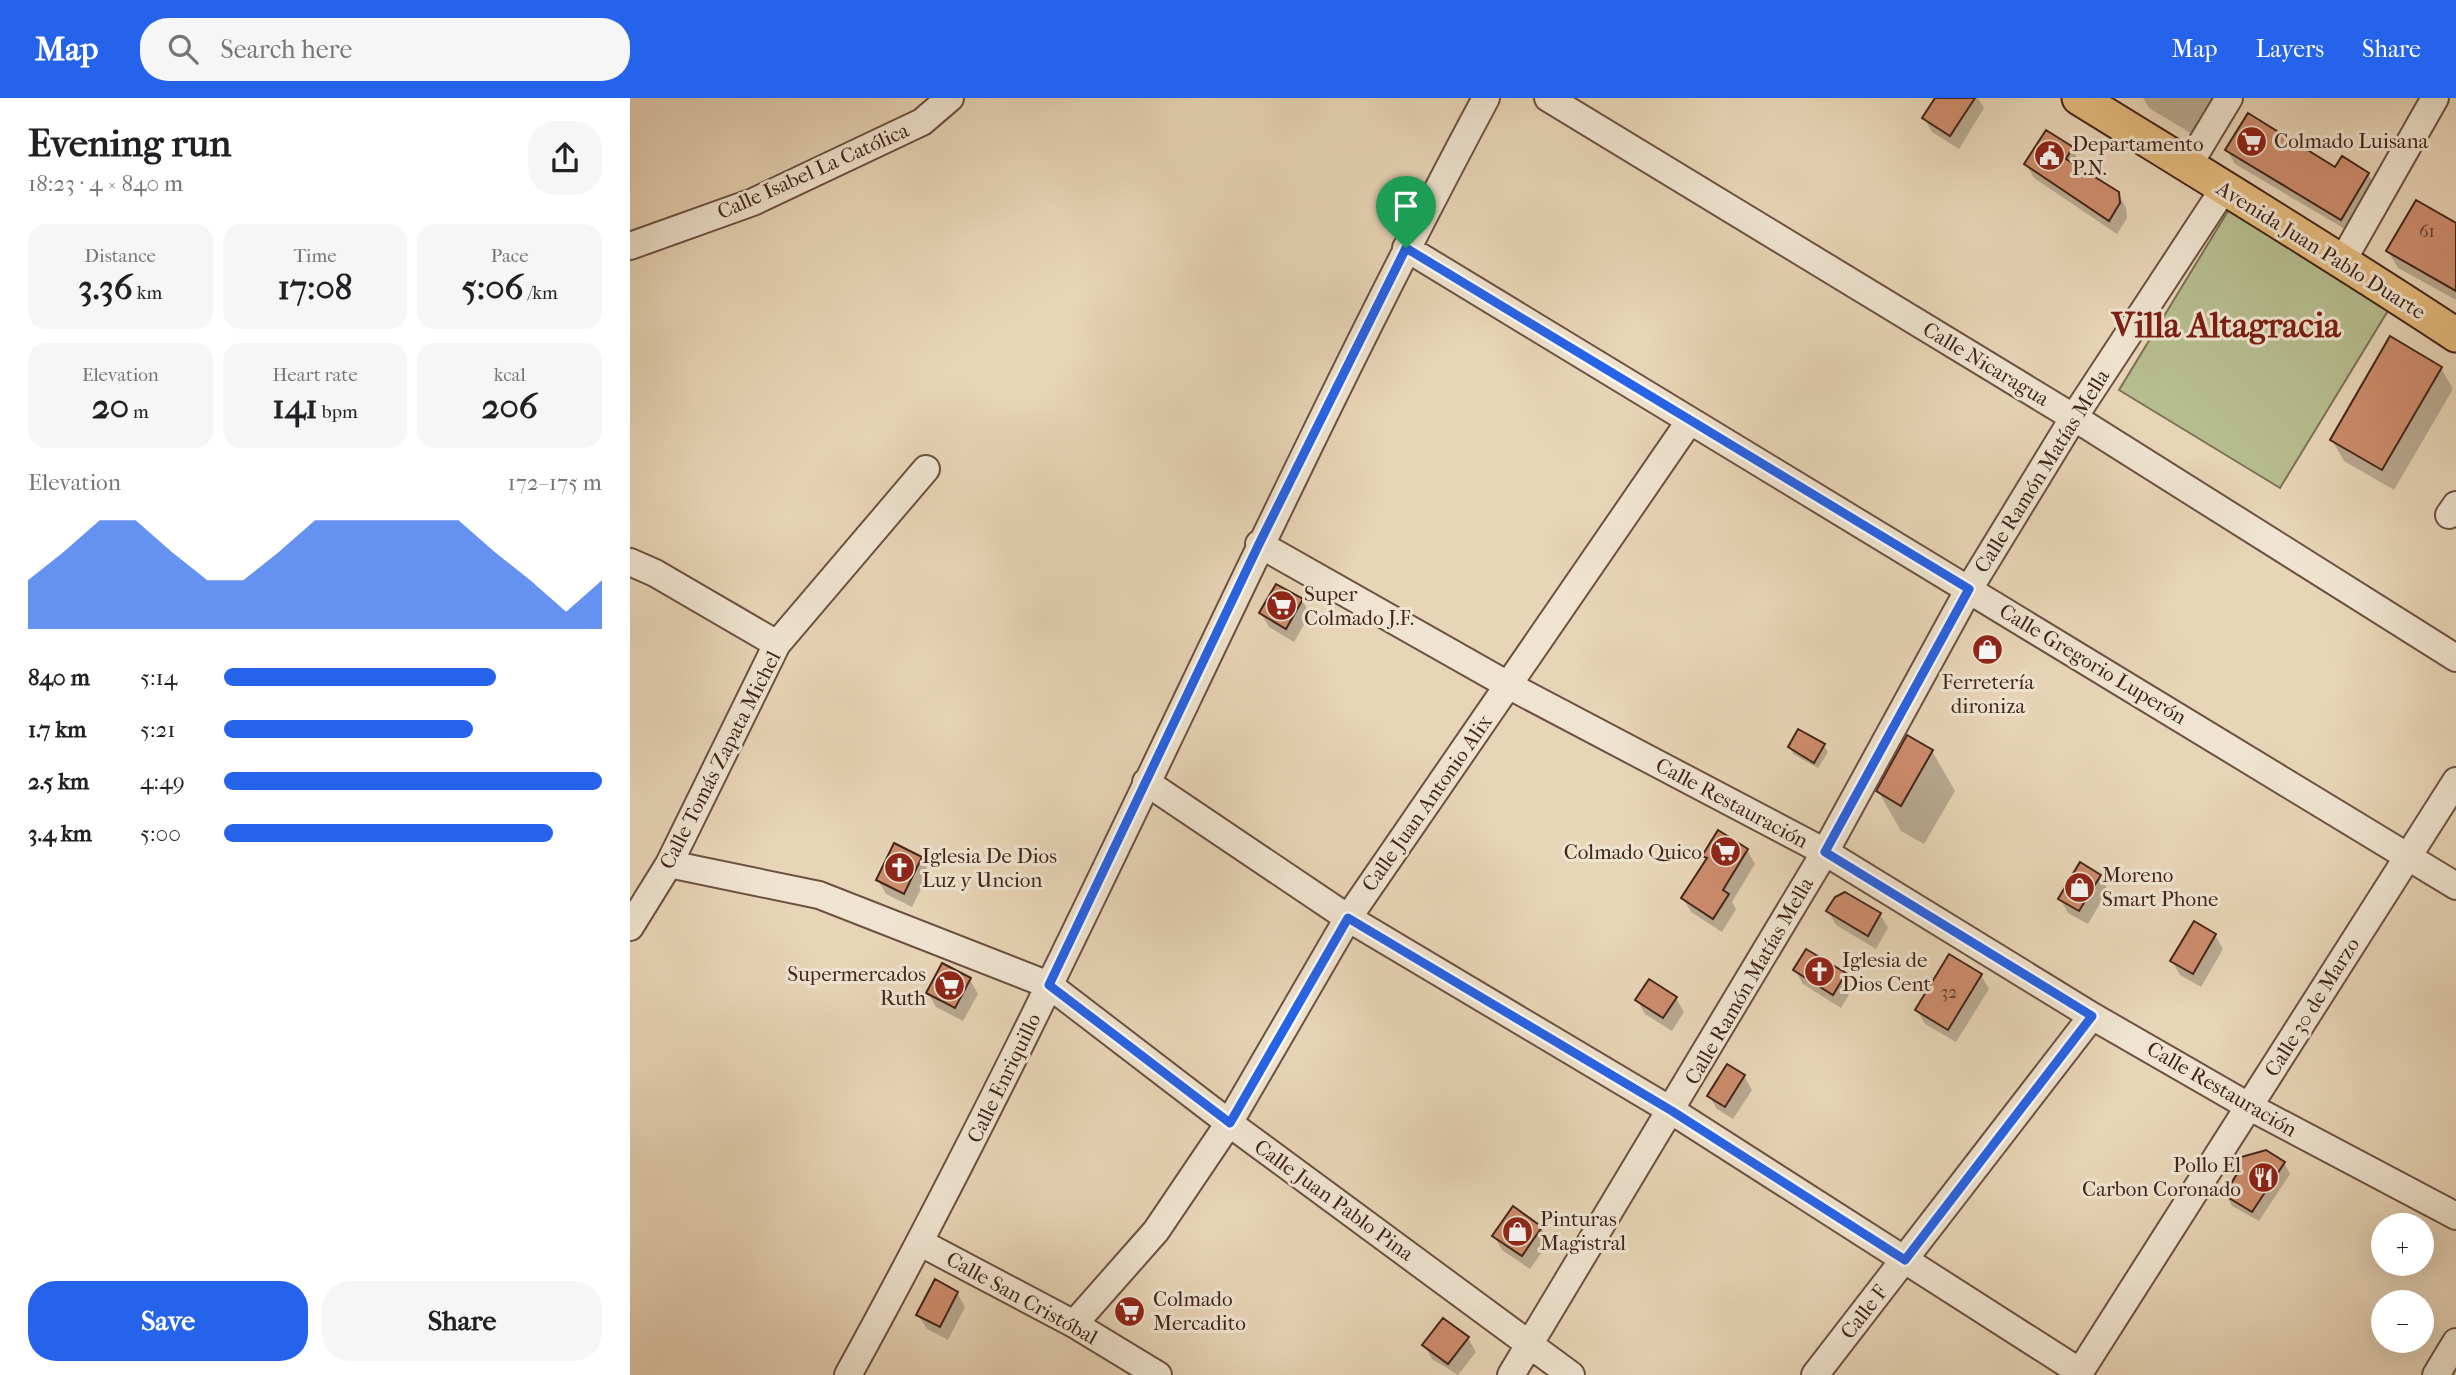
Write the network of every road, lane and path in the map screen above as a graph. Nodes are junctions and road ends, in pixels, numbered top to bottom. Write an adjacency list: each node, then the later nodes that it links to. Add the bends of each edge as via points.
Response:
1 (950, 98): 9 (street, Calle Isabel La Católica, via 922,122 766,197)
2 (1486, 98): 10 (street, Calle Enriquillo)
3 (1548, 98): 13 (street, Calle Nicaragua)
4 (2079, 98): 7 (main road, Avenida Juan Pablo Duarte)
5 (2229, 98): 7 (street)
6 (2435, 98): 11 (street)
7 (2188, 166): 8 (main road, Avenida Juan Pablo Duarte)
8 (2223, 190): 11 (main road, Avenida Juan Pablo Duarte); 13 (street, Calle Ramón Matías Mella)
9 (630, 246)
10 (1406, 248): 14 (street, Calle Gregorio Luperón); 16 (street, Calle Enriquillo)
11 (2343, 260): 12 (main road, Avenida Juan Pablo Duarte)
12 (2456, 335)
13 (2074, 417): 18 (street, Calle Ramón Matías Mella); 20 (street, Calle Nicaragua)
14 (1689, 422): 18 (street, Calle Gregorio Luperón); 21 (street, Calle Juan Antonio Alix)
15 (926, 469): 19 (street, Calle Tomás Zapata Michel)
16 (1259, 544): 21 (street, Calle Restauración); 23 (street, Calle Enriquillo)
17 (630, 562): 19 (street)
18 (1969, 589): 24 (street, Calle Ramón Matías Mella); 25 (street, Calle Gregorio Luperón)
19 (777, 645): 26 (street, Calle Tomás Zapata Michel)
20 (2456, 658)
21 (1508, 685): 24 (street, Calle Restauración); 29 (street, Calle Juan Antonio Alix)
22 (2456, 781): 25 (street, Calle 30 de Marzo)
23 (1146, 782): 29 (street); 30 (street, Calle Enriquillo)
24 (1825, 852): 31 (street, Calle Restauración); 33 (street, Calle Ramón Matías Mella)
25 (2408, 856): 27 (street, Calle Gregorio Luperón); 32 (street, Calle 30 de Marzo)
26 (670, 864): 28 (street, Calle Tomás Zapata Michel); 30 (street, Calle Juan Pablo Pina, via 819,895)
27 (2456, 886)
28 (634, 915)
29 (1348, 918): 33 (street); 34 (street, Calle Juan Antonio Alix)
30 (1049, 985): 34 (street, Calle Juan Pablo Pina); 36 (street, Calle Enriquillo)
31 (2092, 1016): 32 (street, Calle Restauración); 37 (street, Calle F)
32 (2250, 1107): 35 (street, Calle Restauración); 41 (street, Calle 30 de Marzo)
33 (1672, 1111): 37 (street); 40 (street, Calle Ramón Matías Mella)
34 (1230, 1123): 38 (street, Calle Juan Antonio Alix, via 1156,1231); 40 (street, Calle Juan Pablo Pina)
35 (2456, 1216)
36 (921, 1243): 38 (street, Calle San Cristóbal); 42 (street, Calle Enriquillo)
37 (1905, 1260): 41 (street); 46 (street, Calle F)
38 (1074, 1324): 43 (street, Calle San Cristóbal)
39 (2456, 1342): 47 (street)
40 (1529, 1344): 44 (street, Calle Ramón Matías Mella); 45 (street, Calle Juan Pablo Pina)
41 (2079, 1373)
42 (849, 1375)
43 (1158, 1375)
44 (1511, 1375)
45 (1571, 1375)
46 (1815, 1375)
47 (2436, 1375)

